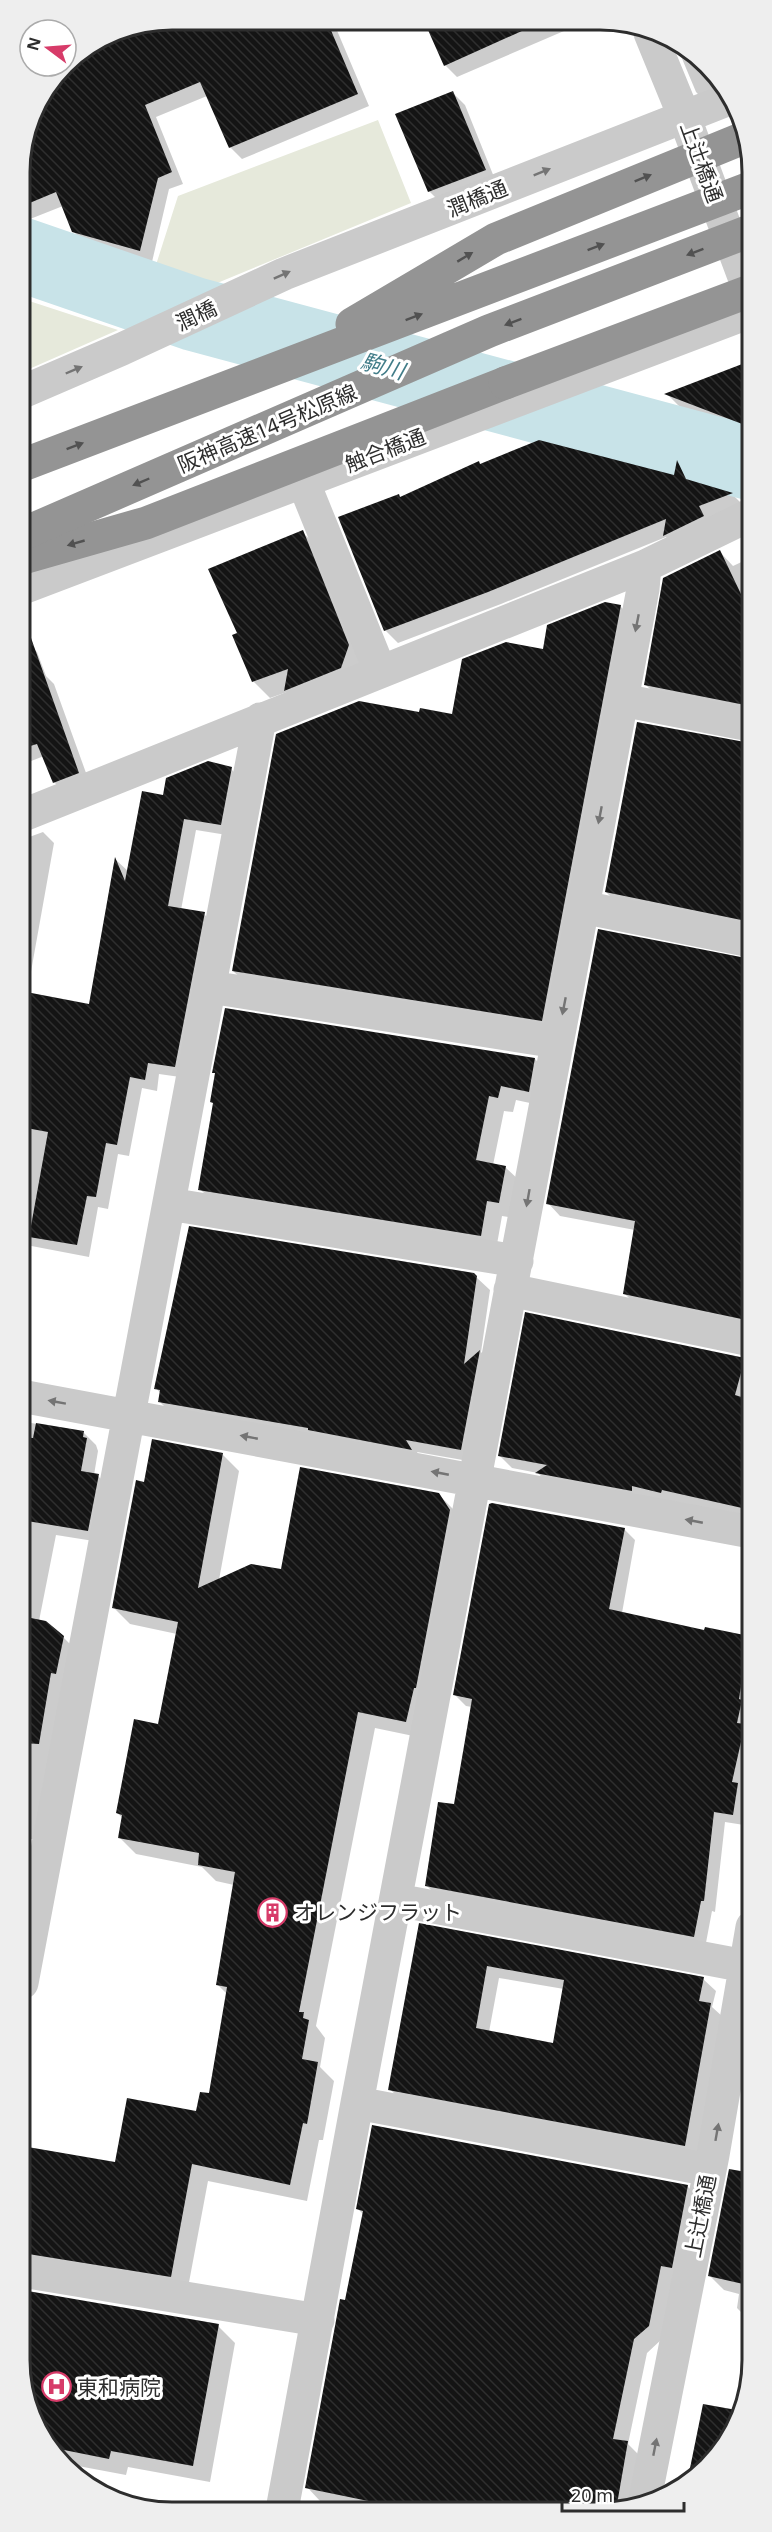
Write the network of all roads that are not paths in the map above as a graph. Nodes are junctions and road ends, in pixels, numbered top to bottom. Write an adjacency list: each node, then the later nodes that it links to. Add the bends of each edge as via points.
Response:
1 (653, 41): 3 (street, 上辻橋通)
2 (723, 101): 3 (street, 潤橋通)
3 (684, 116): 7 (street, 上辻橋通); 9 (street, 潤橋通, one-way to 3, via 284,274)
4 (738, 140): 11 (highway, one-way to 4, bridge, via 496,239)
5 (742, 191): 11 (highway, one-way to 5, bridge)
6 (742, 234): 16 (highway, 阪神高速14号松原線, one-way to 16, bridge, via 489,331)
7 (742, 271)
8 (742, 295): 17 (highway, one-way to 17, bridge, via 146,523)
9 (229, 300): 12 (street, 潤橋, one-way to 9)
10 (742, 315): 14 (street, 触合橋通)
11 (270, 372): 13 (highway, one-way to 11, bridge)
12 (30, 389)
13 (30, 462)
14 (303, 481): 19 (street, 触合橋通); 20 (street)
15 (742, 519): 18 (street)
16 (30, 531)
17 (30, 556)
18 (645, 566): 20 (street); 21 (street, one-way to 21)
19 (30, 585)
20 (380, 672): 22 (street)
21 (622, 700): 23 (street); 25 (street, one-way to 25)
22 (260, 719): 24 (street); 27 (street)
23 (742, 723)
24 (30, 812)
25 (582, 908): 26 (street); 28 (street, one-way to 28)
26 (742, 939)
27 (210, 987): 28 (street); 29 (street)
28 (557, 1042): 30 (street, one-way to 30)
29 (169, 1204): 30 (street); 33 (street)
30 (513, 1276): 31 (street); 34 (street)
31 (742, 1338)
32 (30, 1398): 33 (street, one-way to 32)
33 (130, 1415): 34 (street, one-way to 33); 36 (street)
34 (476, 1480): 35 (street, one-way to 34); 37 (street)
35 (742, 1530)
36 (30, 1889)
37 (397, 1900): 38 (street); 40 (street)
38 (742, 1965)
39 (742, 1983): 41 (street, 上辻橋通, one-way to 39)
40 (357, 2103): 41 (street); 43 (street)
41 (710, 2170): 44 (street, 上辻橋通, one-way to 41)
42 (30, 2272): 43 (street)
43 (318, 2320): 45 (street)
44 (646, 2494)
45 (284, 2502)

